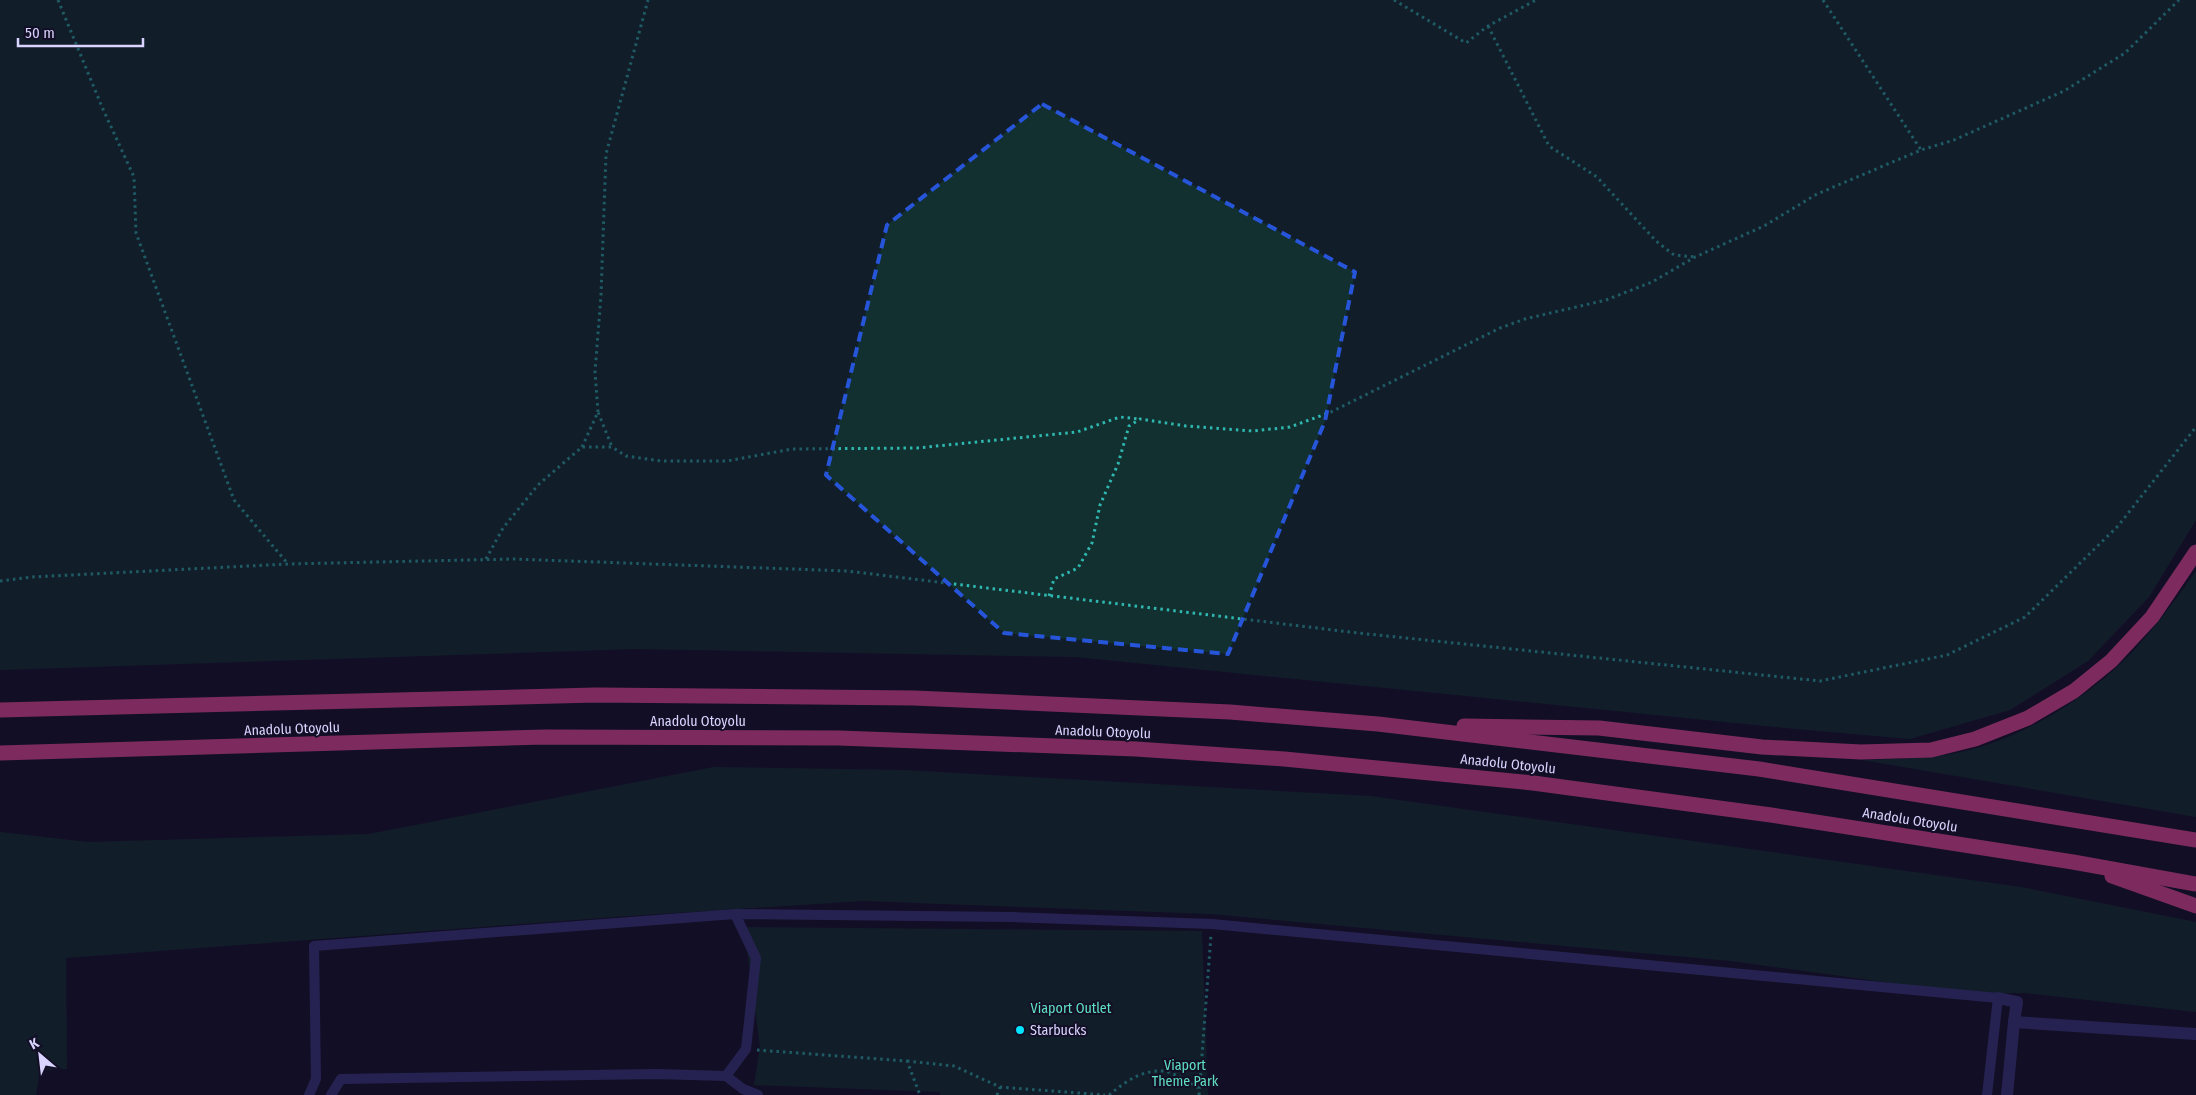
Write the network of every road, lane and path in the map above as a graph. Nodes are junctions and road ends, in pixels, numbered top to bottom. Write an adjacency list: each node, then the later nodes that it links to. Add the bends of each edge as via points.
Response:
1 (58, 0): 17 (path, via 134,177 136,233 234,500)
2 (648, 0): 10 (path, via 606,154 595,372)
3 (1394, 0): 7 (path, via 1466,43)
4 (1536, 0): 7 (path)
5 (1823, 0): 8 (path)
6 (2179, 0): 8 (path, via 2125,53 2064,91 1954,140)
7 (1488, 26): 9 (path, via 1549,146 1597,178 1656,241 1674,255)
8 (1921, 150): 9 (path, via 1817,194 1764,226)
9 (1695, 257): 11 (path, via 1652,282 1606,300 1500,328 1331,412 1290,427 1253,431)
10 (598, 412): 13 (path); 14 (path)
11 (1140, 419): 14 (path, via 1120,417 1077,432 917,448 792,449 727,461 661,461 626,456); 19 (path, via 1129,426 1118,464 1100,505 1092,543 1078,568 1054,578)
12 (2196, 427): 19 (path, via 2118,526 2025,617 1947,655 1820,681 1358,633)
13 (582, 447): 14 (path); 16 (path, via 538,485 503,528)
14 (612, 447)
15 (2196, 552): 21 (highway, via 2152,617 2111,661 2074,691 2028,718 1975,739 1931,750 1860,752 1762,747 1599,728)
16 (486, 560): 17 (path); 19 (path, via 848,571)
17 (288, 564): 18 (path)
18 (0, 581)
19 (1049, 596)
20 (0, 710): 21 (highway, Anadolu Otoyolu, via 596,695 904,698 1125,706)
21 (1378, 724): 23 (highway, Anadolu Otoyolu, via 1759,769)
22 (0, 753): 24 (highway, Anadolu Otoyolu, via 545,737 839,738 1136,749 1294,760 1533,783 1771,815)
23 (2196, 840)
24 (2072, 862): 25 (highway, Anadolu Otoyolu); 26 (highway)
25 (2196, 884)
26 (2196, 906)
27 (735, 914): 28 (lane, via 1010,917); 32 (lane, via 756,958); 37 (lane, via 314,946 316,1079)
28 (1212, 924): 29 (lane); 36 (path)
29 (1998, 998): 30 (street, via 2018,1002); 45 (lane)
30 (2014, 1022): 31 (street); 46 (street)
31 (2196, 1034)
32 (746, 1049): 33 (path); 34 (lane)
33 (907, 1060): 35 (path, via 954,1066); 40 (path)
34 (726, 1076): 38 (lane, via 656,1074 341,1079); 39 (lane)
35 (1000, 1087): 41 (path); 42 (path)
36 (1199, 1088): 43 (path, via 1164,1071 1143,1073); 44 (path)
37 (309, 1095)
38 (331, 1095)
39 (758, 1095)
40 (920, 1095)
41 (997, 1095)
42 (1105, 1095)
43 (1109, 1095)
44 (1199, 1095)
45 (1987, 1095)
46 (2007, 1095)

